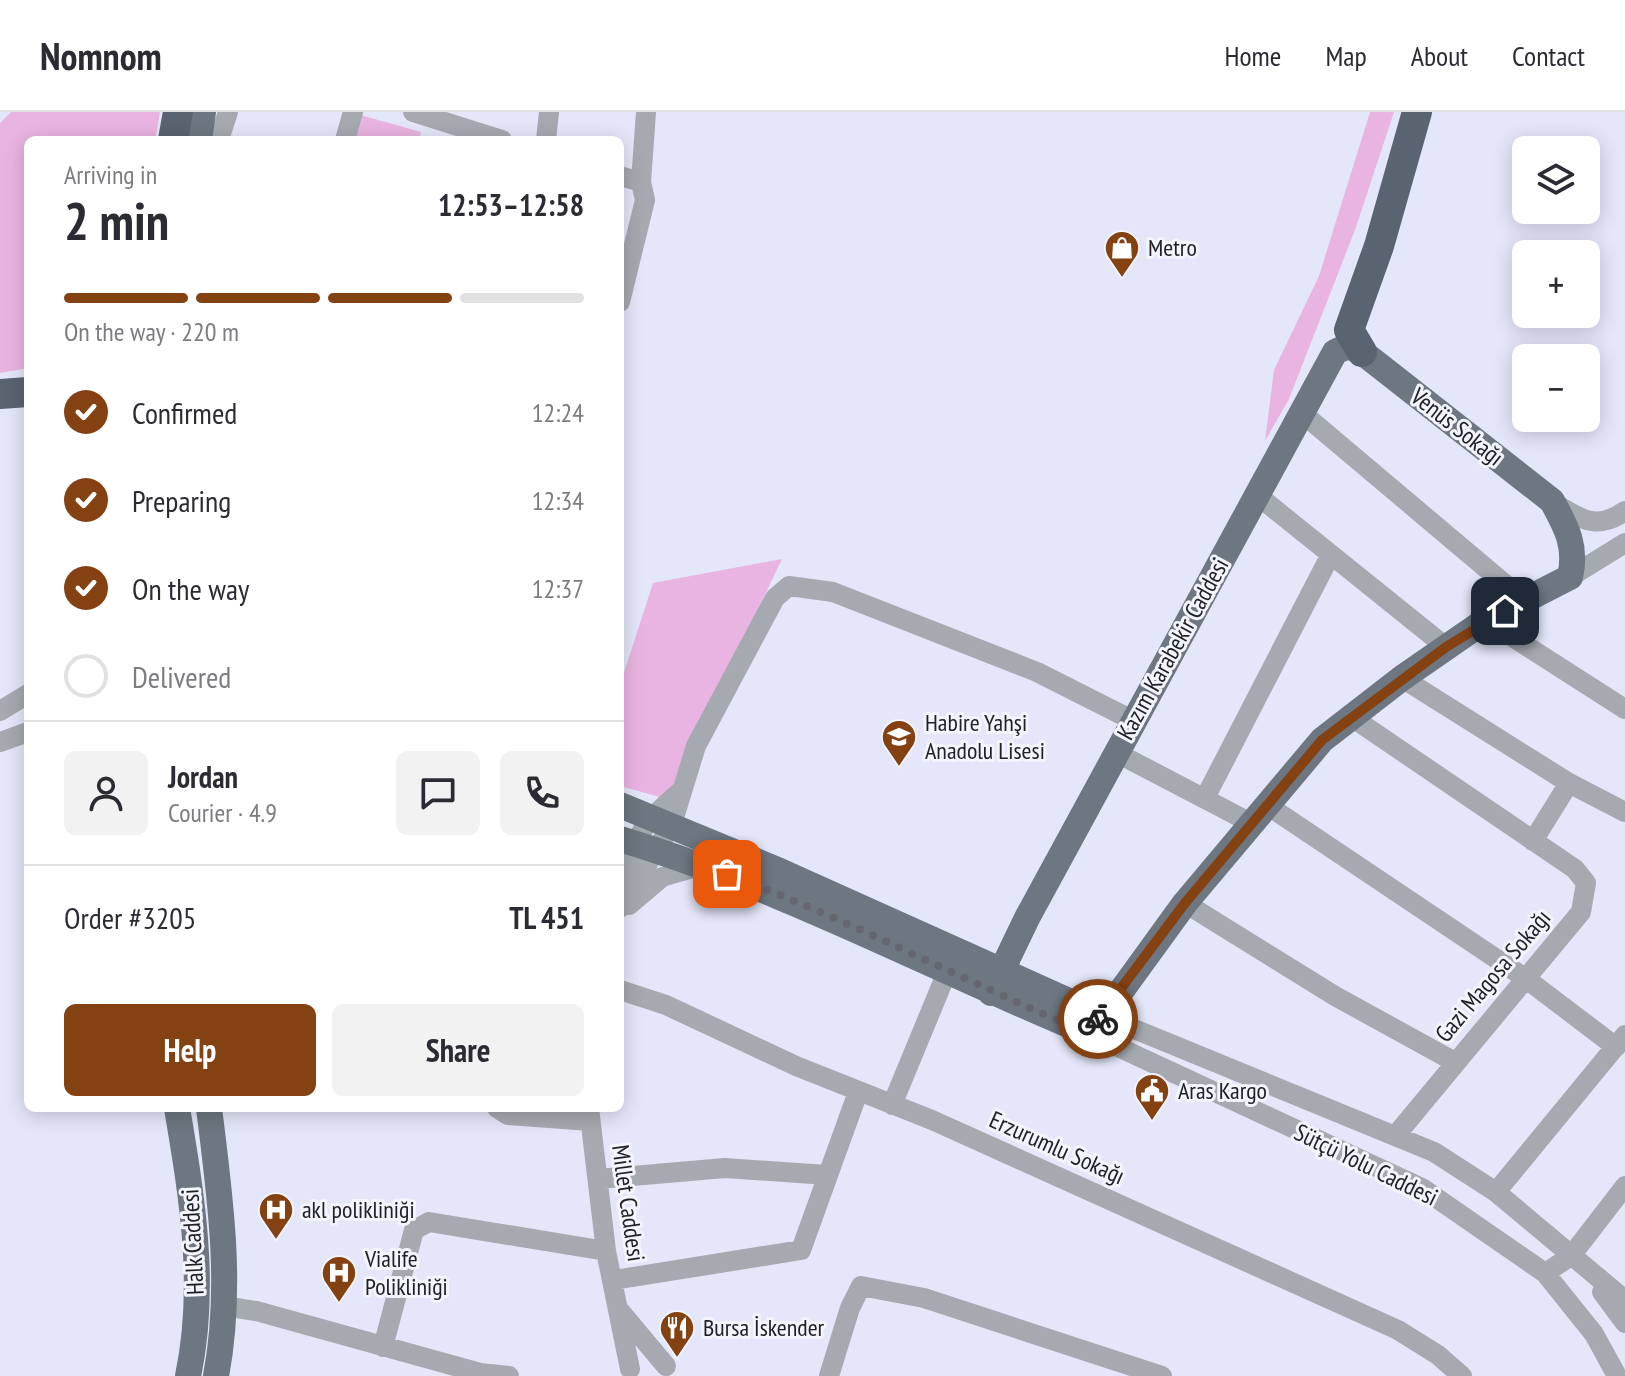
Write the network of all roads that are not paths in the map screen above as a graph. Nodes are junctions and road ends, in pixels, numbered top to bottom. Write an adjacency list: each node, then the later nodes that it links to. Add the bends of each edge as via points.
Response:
1 (178, 112): 10 (highway)
2 (203, 112): 11 (main road)
3 (228, 112): 12 (street)
4 (353, 112): 13 (street)
5 (413, 112): 9 (street)
6 (549, 112): 15 (street)
7 (646, 112): 17 (street)
8 (1417, 112): 19 (highway, via 1349,330)
9 (443, 124): 14 (street)
10 (174, 136)
11 (200, 136)
12 (220, 136)
13 (346, 136)
14 (487, 136)
15 (546, 136)
16 (624, 177): 17 (street)
17 (641, 182): 18 (street, via 645,200)
18 (624, 272)
19 (1362, 352): 20 (main road, Kazım Karabekir Caddesi, via 1348,346 1335,352); 22 (main road, Venüs Sokağı)
20 (1302, 413): 21 (main road, Kazım Karabekir Caddesi); 27 (street)
21 (1257, 495): 25 (street); 35 (main road, Kazım Karabekir Caddesi)
22 (1552, 501): 23 (street, via 1586,523 1612,520); 26 (main road, via 1570,535 1575,557)
23 (1625, 511)
24 (1625, 543): 26 (street)
25 (1330, 556): 29 (street); 40 (street)
26 (1570, 577): 27 (main road)
27 (1525, 601): 28 (main road)
28 (1486, 620): 29 (main road); 32 (street)
29 (1446, 647): 30 (main road)
30 (1402, 678): 34 (main road); 39 (street)
31 (24, 696): 33 (street)
32 (1625, 709)
33 (0, 711)
34 (1350, 716): 43 (main road, via 1322,740); 45 (street, Gazi Magosa Sokağı)
35 (1134, 721): 38 (main road, Kazım Karabekir Caddesi); 44 (street, via 1037,672 833,592 789,586 775,598 696,746 680,792)
36 (24, 733): 37 (street)
37 (0, 742)
38 (1117, 753): 40 (street); 54 (main road, Kazım Karabekir Caddesi)
39 (1569, 783): 42 (street); 45 (street)
40 (1205, 798): 43 (street)
41 (624, 806): 44 (main road, Sütçü Yolu Caddesi)
42 (1625, 811)
43 (1259, 814): 50 (main road); 53 (street)
44 (661, 820): 46 (street); 54 (main road, Sütçü Yolu Caddesi)
45 (1533, 841): 53 (street, Gazi Magosa Sokağı, via 1575,869 1586,883 1581,912)
46 (636, 844): 47 (main road, Sütçü Yolu Caddesi); 48 (street); 49 (street)
47 (703, 865): 51 (street, via 662,877); 52 (main road, Sütçü Yolu Caddesi, via 774,891)
48 (624, 882)
49 (624, 894)
50 (1185, 903): 56 (main road); 58 (street, via 1335,996)
51 (624, 908)
52 (947, 972): 54 (main road, Sütçü Yolu Caddesi); 60 (street)
53 (1525, 978): 57 (street); 58 (street, Gazi Magosa Sokağı)
54 (996, 983): 56 (main road, Sütçü Yolu Caddesi)
55 (624, 991): 59 (street, Erzurumlu Sokağı, via 666,1005)
56 (1095, 1025): 65 (street, Sütçü Yolu Caddesi); 72 (street, Sütçü Yolu Caddesi, via 1422,1188)
57 (1620, 1041): 69 (street)
58 (1455, 1062): 65 (street, Gazi Magosa Sokağı)
59 (858, 1092): 60 (street, Erzurumlu Sokağı); 66 (street)
60 (892, 1105): 87 (street, Erzurumlu Sokağı, via 1398,1330)
61 (178, 1112): 82 (main road, Halk Caddesi, via 195,1215 197,1301)
62 (210, 1112): 75 (main road, Halk Caddesi, via 222,1211)
63 (503, 1112): 64 (street)
64 (590, 1114): 67 (street, Millet Caddesi)
65 (1396, 1135): 69 (street, Sütçü Yolu Caddesi, via 1434,1152)
66 (827, 1175): 67 (street, via 725,1168); 73 (street, via 801,1250)
67 (598, 1179): 70 (street, Millet Caddesi)
68 (1625, 1186): 71 (street)
69 (1496, 1192): 71 (street, Sütçü Yolu Caddesi)
70 (606, 1251): 73 (street, Millet Caddesi); 78 (street, via 429,1222 414,1230)
71 (1571, 1256): 72 (street); 74 (street, Sütçü Yolu Caddesi); 77 (street, Sütçü Yolu Caddesi)
72 (1545, 1273): 88 (street, Sütçü Yolu Caddesi, via 1594,1334)
73 (614, 1280): 76 (street, Millet Caddesi)
74 (1625, 1300)
75 (224, 1306): 78 (street); 83 (main road, Halk Caddesi)
76 (617, 1306): 79 (street); 81 (street, Millet Caddesi)
77 (1625, 1323)
78 (383, 1347): 80 (street)
79 (673, 1373): 81 (street, via 647,1362)
80 (480, 1374): 84 (street)
81 (624, 1374)
82 (188, 1376)
83 (216, 1376)
84 (509, 1376)
85 (829, 1376): 86 (street, via 861,1286 924,1298)
86 (1162, 1376)
87 (1462, 1376)
88 (1617, 1376)

